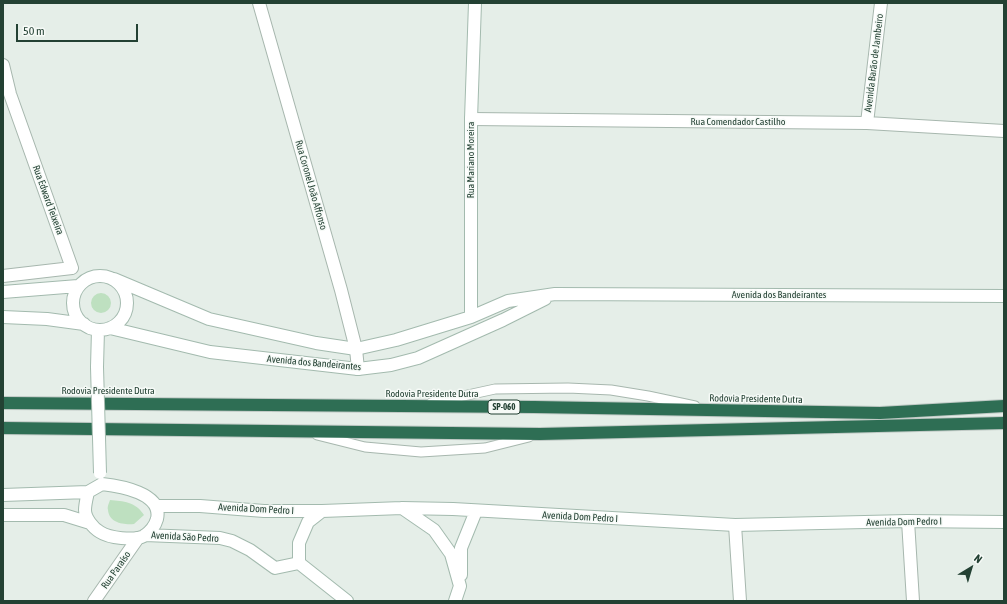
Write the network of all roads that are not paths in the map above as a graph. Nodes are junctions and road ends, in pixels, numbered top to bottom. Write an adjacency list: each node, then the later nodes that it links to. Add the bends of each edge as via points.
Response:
1 (259, 3): 18 (main road, Rua Coronel João Affonso)
2 (475, 3): 5 (main road, Rua Mariano Moreira)
3 (881, 3): 6 (main road, Avenida Barão de Jambeiro)
4 (3, 65): 8 (main road, Rua Edward Teixeira, via 10,94 72,268)
5 (471, 119): 6 (main road, Rua Comendador Castilho); 15 (main road, Rua Mariano Moreira)
6 (867, 123): 7 (main road, Rua Comendador Castilho)
7 (1004, 131)
8 (3, 276)
9 (114, 279): 10 (main road, via 99,275); 17 (main road, via 121,284 125,292 127,305 118,324); 18 (main road, Avenida dos Bandeirantes, via 209,319 316,343)
10 (78, 286): 11 (main road); 16 (main road, via 74,294 74,310)
11 (3, 292)
12 (555, 294): 13 (main road, Avenida dos Bandeirantes); 15 (main road, Avenida dos Bandeirantes, via 508,301); 19 (main road, Avenida dos Bandeirantes, via 418,358 391,365)
13 (1004, 296)
14 (3, 317): 16 (main road)
15 (471, 317): 18 (main road, Avenida dos Bandeirantes, via 396,340)
16 (84, 324): 17 (main road, via 90,328)
17 (104, 329): 19 (main road, Avenida dos Bandeirantes, via 210,352); 28 (main road, bridge, via 98,367)
18 (356, 349): 19 (main road, Rua Coronel João Affonso)
19 (358, 369)
20 (3, 403): 21 (highway, Rodovia Presidente Dutra / SP-060)
21 (415, 406): 23 (highway, Rodovia Presidente Dutra / SP-060); 23 (lane, via 495,389 568,388 618,391)
22 (1004, 406): 23 (highway, Rodovia Presidente Dutra / SP-060, via 880,413)
23 (712, 410)
24 (1004, 423): 27 (highway)
25 (3, 428): 26 (highway)
26 (308, 432): 27 (highway); 27 (lane, via 365,447 421,452 485,448)
27 (540, 434)
28 (101, 478): 29 (main road); 31 (main road, via 147,496)
29 (88, 492): 30 (main road); 38 (main road, via 85,510)
30 (3, 495)
31 (156, 506): 34 (main road, Avenida Dom Pedro I); 40 (main road, via 158,516 155,525)
32 (402, 508): 33 (main road, Avenida Dom Pedro I); 34 (main road, Avenida Dom Pedro I); 42 (main road, via 434,530 451,554)
33 (476, 510): 39 (main road, Avenida Dom Pedro I); 42 (main road, via 462,548)
34 (322, 511): 41 (main road, via 308,522 299,544)
35 (3, 514): 38 (main road, via 64,515)
36 (908, 521): 37 (main road, Avenida Dom Pedro I); 39 (main road, Avenida Dom Pedro I); 48 (main road)
37 (1004, 522)
38 (90, 523): 40 (main road, via 100,533 120,538)
39 (735, 525): 47 (main road)
40 (141, 537): 41 (main road, Avenida São Pedro, via 220,538 250,550 275,568); 43 (main road, Rua Paraíso)
41 (298, 563): 44 (main road)
42 (460, 586): 45 (main road); 46 (main road)
43 (94, 601)
44 (347, 601)
45 (455, 601)
46 (460, 601)
47 (740, 601)
48 (913, 601)

